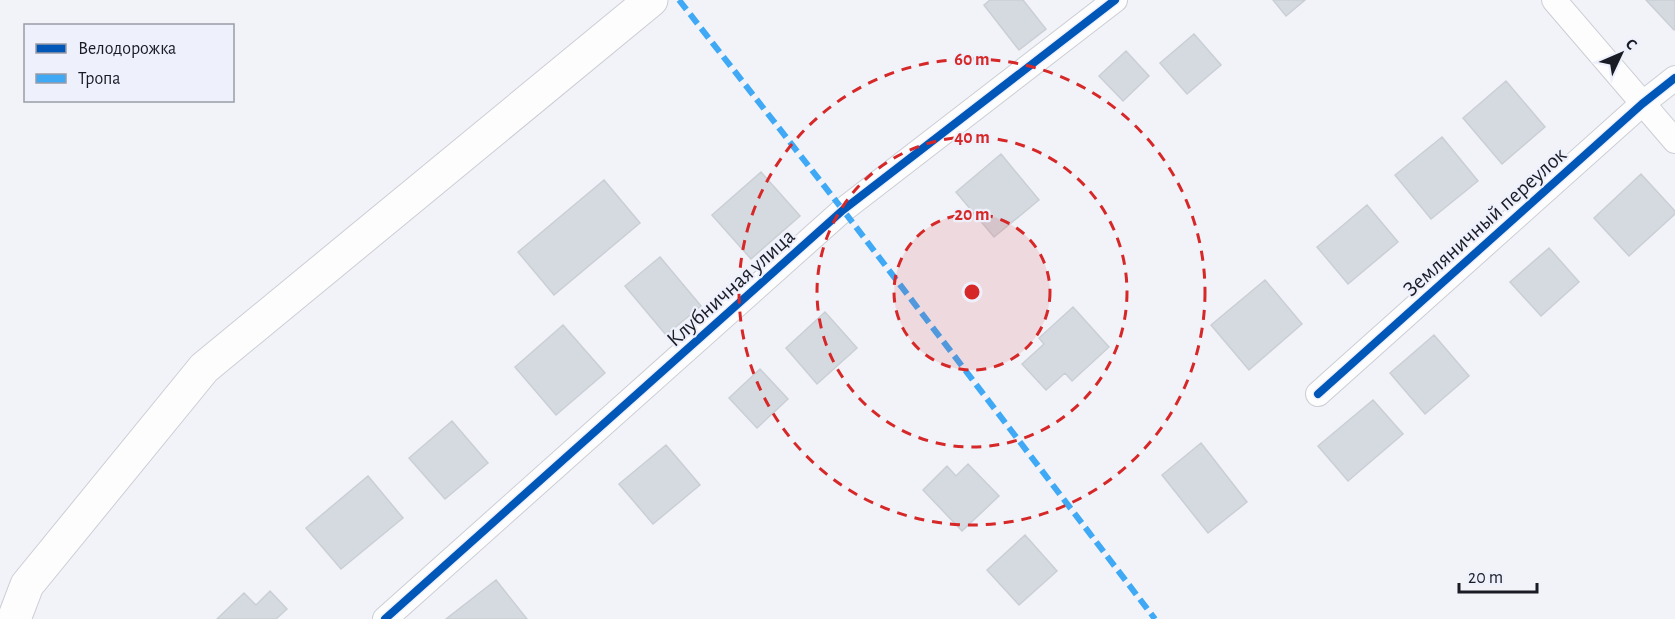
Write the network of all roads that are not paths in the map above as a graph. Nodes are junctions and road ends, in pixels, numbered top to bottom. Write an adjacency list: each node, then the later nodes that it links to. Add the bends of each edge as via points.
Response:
1 (651, 0): 8 (main road, via 204,368 27,585)
2 (1114, 0): 9 (street, Клубничная улица, via 843,210)
3 (1554, 0): 5 (street)
4 (1675, 78): 5 (street, Земляничный переулок)
5 (1642, 104): 6 (street); 7 (street, Земляничный переулок)
6 (1675, 141)
7 (1318, 394)
8 (14, 619)
9 (386, 619)

